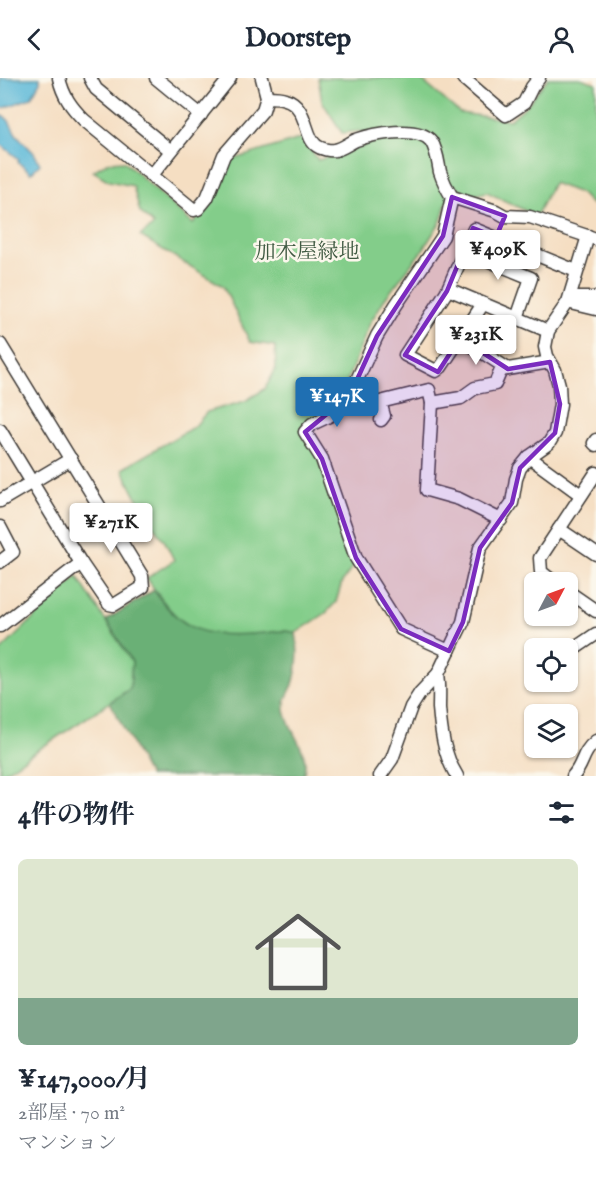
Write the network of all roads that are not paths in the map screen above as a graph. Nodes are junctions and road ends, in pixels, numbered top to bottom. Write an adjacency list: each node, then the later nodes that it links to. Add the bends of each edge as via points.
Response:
1 (59, 78): 11 (street, via 72,108)
2 (90, 78): 10 (street, via 96,89)
3 (156, 78): 9 (street)
4 (230, 78): 9 (street)
5 (262, 78): 8 (street)
6 (463, 78): 7 (street, via 506,115 524,103)
7 (539, 78)
8 (267, 97): 11 (street, via 263,110 224,155 207,198 198,209 194,210); 12 (street, via 291,102 306,122 311,141 319,147 334,150 358,140 402,132 417,133 430,140)
9 (201, 115): 10 (street)
10 (171, 151): 11 (street)
11 (152, 175)
12 (452, 197): 13 (street); 53 (street, via 443,236 383,325 350,395 305,432 322,459 356,558 395,619 402,629)
13 (505, 216): 14 (street); 15 (street, via 530,217)
14 (496, 237): 16 (street, via 474,229); 17 (street)
15 (592, 237): 17 (street)
16 (463, 250): 18 (street); 23 (street, via 531,278)
17 (576, 271): 20 (street)
18 (448, 290): 21 (street); 25 (street, via 405,355 436,371)
19 (596, 298): 20 (street, via 574,298)
20 (568, 302): 22 (street); 24 (street)
21 (483, 304): 23 (street); 25 (street)
22 (596, 309)
23 (517, 318): 24 (street)
24 (548, 331): 27 (street, via 545,347)
25 (460, 338): 28 (street)
26 (2, 352): 36 (street)
27 (550, 362): 28 (street); 35 (street, via 559,385 555,433 549,443)
28 (508, 369): 29 (street, via 501,370 495,384 475,388 461,398)
29 (432, 403): 30 (street, via 429,390 380,402 384,416); 41 (street, via 427,490 459,499)
30 (381, 420)
31 (0, 430): 33 (street)
32 (596, 440): 34 (street)
33 (4, 445): 38 (street)
34 (596, 445)
35 (529, 458): 39 (street); 41 (street, via 520,468 512,503)
36 (71, 459): 38 (street); 46 (street, via 142,576 143,587 114,605 109,604)
37 (596, 473): 39 (street)
38 (32, 482): 40 (street); 46 (street)
39 (581, 495): 43 (street)
40 (0, 501)
41 (501, 520): 53 (street, via 480,549 463,621)
42 (0, 527): 45 (street, via 13,552)
43 (559, 529): 44 (street); 47 (street, via 540,558)
44 (596, 554)
45 (0, 562)
46 (81, 563): 50 (street)
47 (541, 572)
48 (578, 599): 49 (street)
49 (596, 611)
50 (0, 626)
51 (596, 634): 52 (street)
52 (578, 646)
53 (449, 651): 54 (street)
54 (438, 675): 56 (street, via 411,707 392,759); 57 (street, via 446,754)
55 (596, 741): 58 (street, via 585,751)
56 (380, 776)
57 (457, 776)
58 (573, 776)

